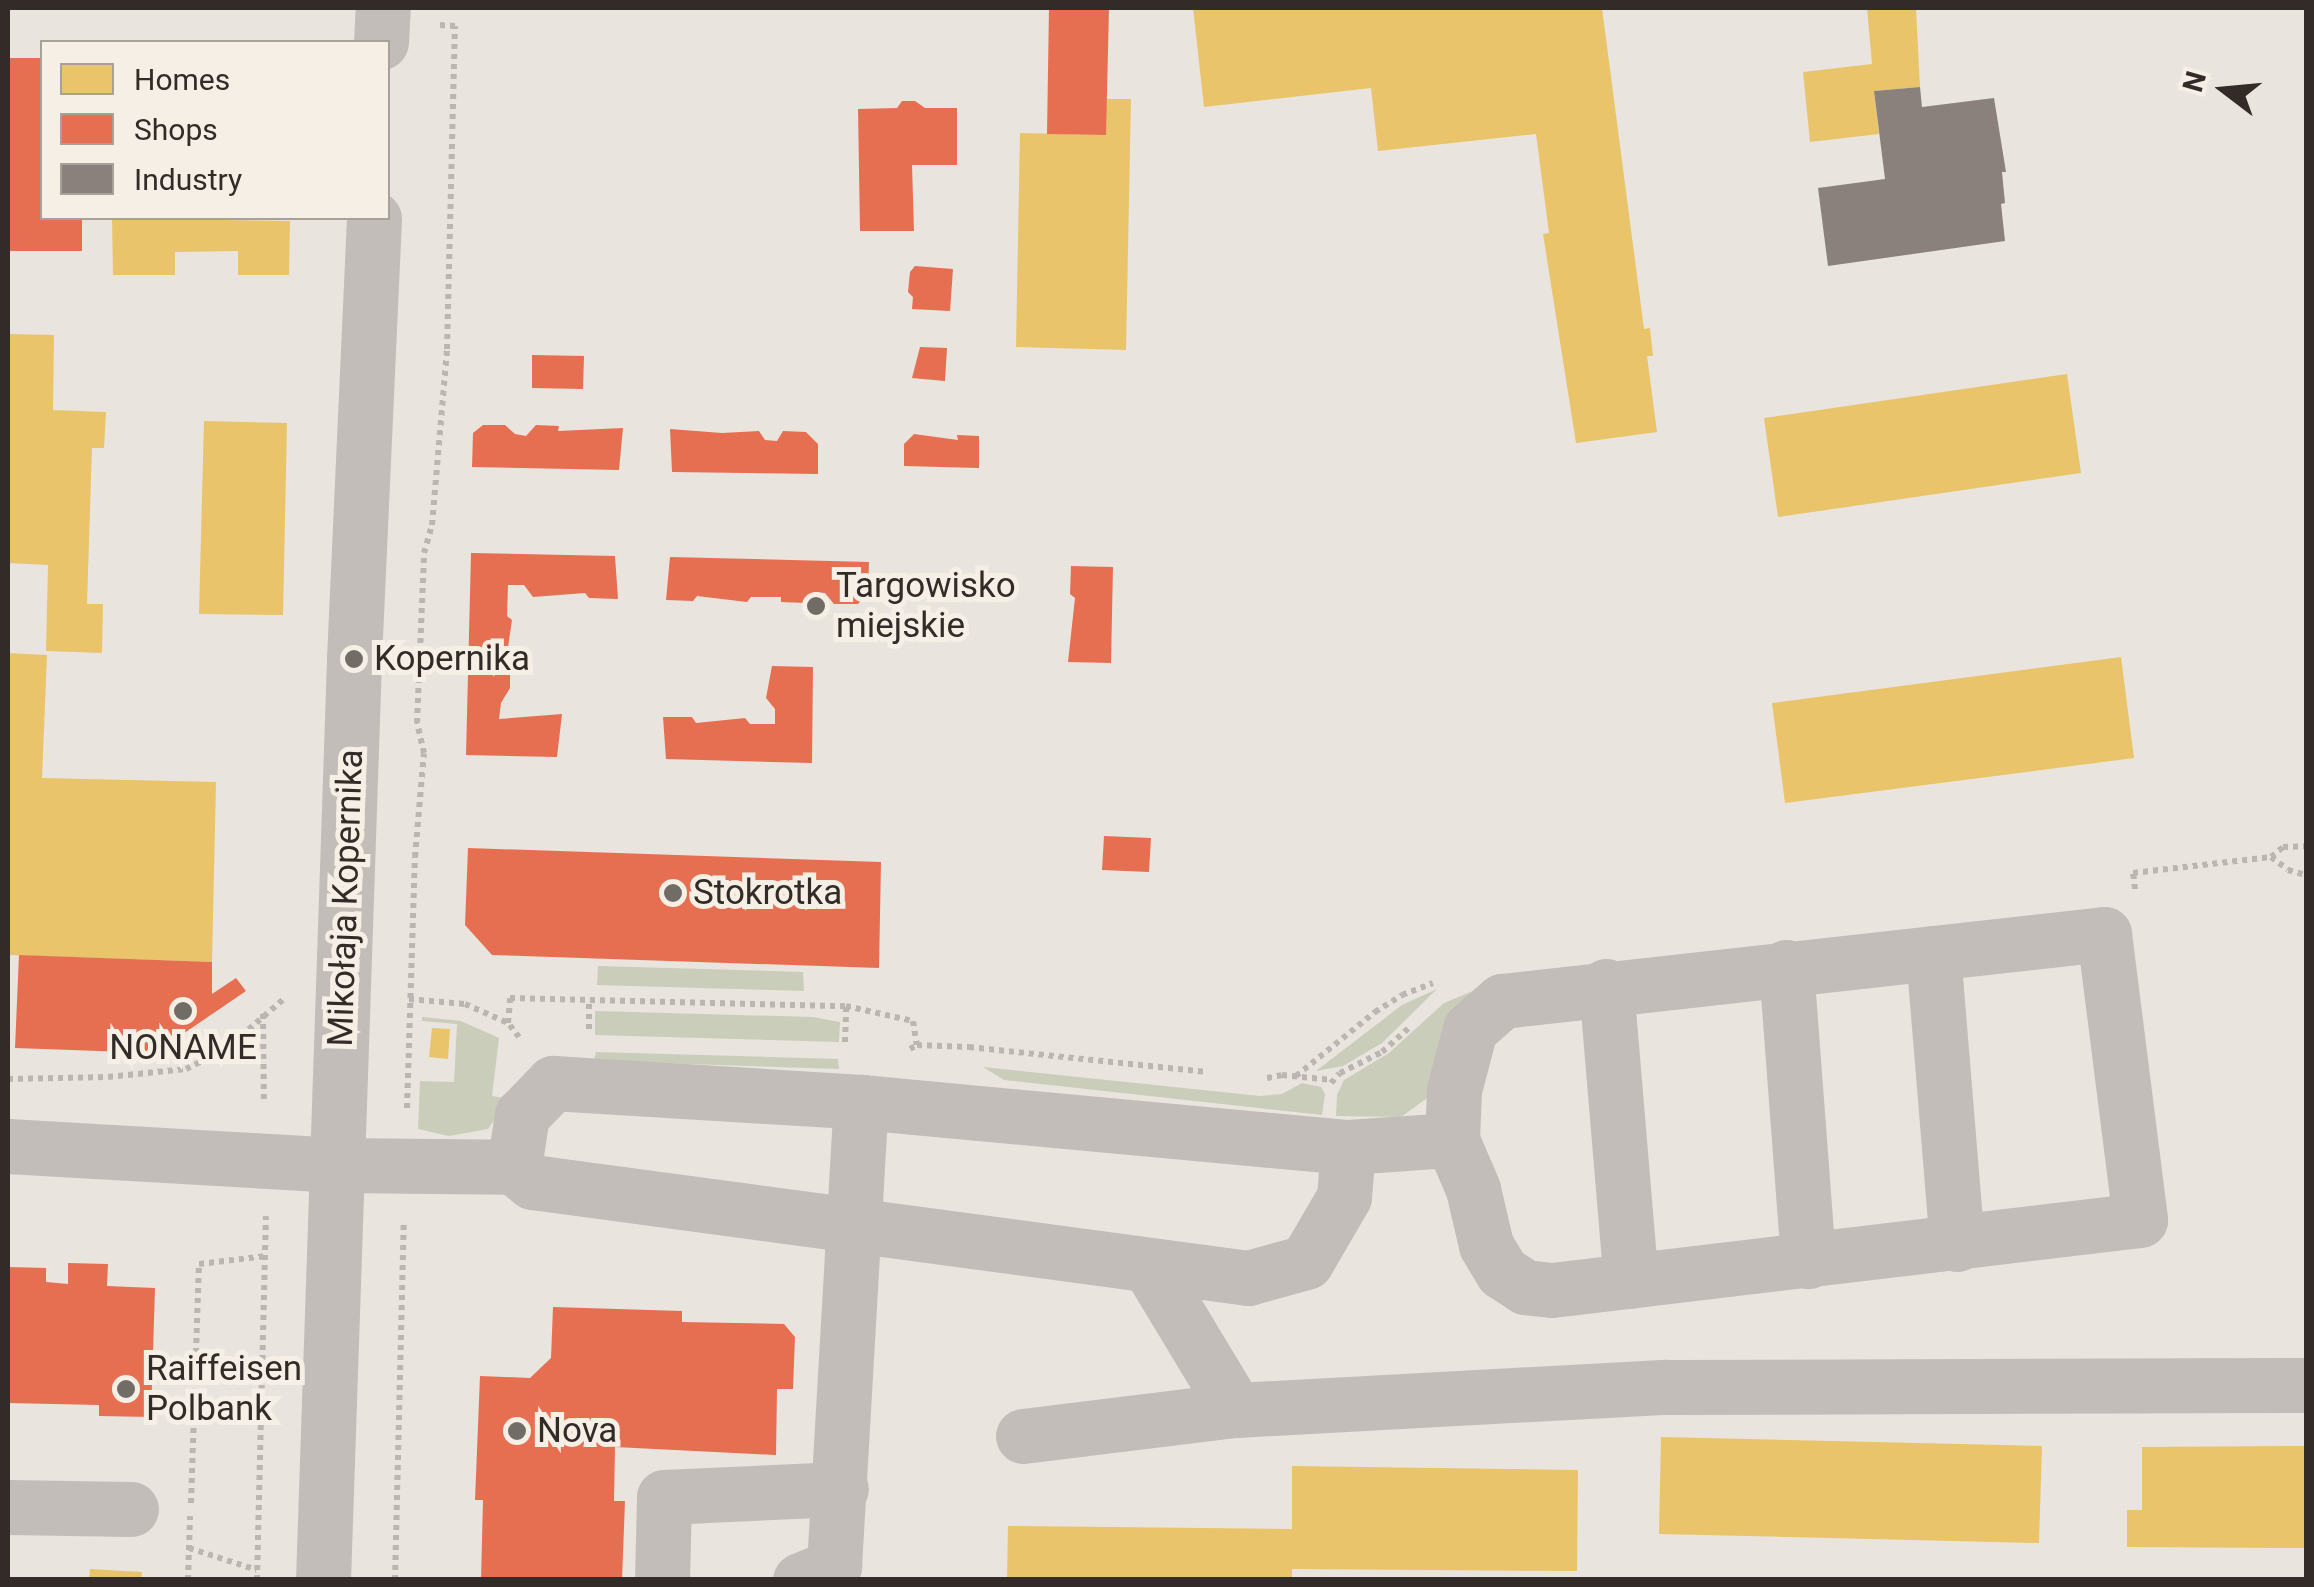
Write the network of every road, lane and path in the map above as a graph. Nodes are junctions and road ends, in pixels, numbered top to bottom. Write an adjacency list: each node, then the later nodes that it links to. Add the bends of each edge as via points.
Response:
1 (382, 24): 13 (path, via 455,26 448,349 424,553 417,724 424,753)
2 (374, 220): 28 (street, Mikołaja Kopernika)
3 (2306, 846): 4 (path, via 2283,847)
4 (2270, 857): 5 (path); 6 (path)
5 (2214, 864)
6 (2306, 875)
7 (1933, 952): 8 (street); 32 (street); 32 (street, via 2104,934 2140,1220)
8 (1786, 967): 10 (street); 34 (street)
9 (1445, 986): 20 (path, via 1431,983 1402,994)
10 (1606, 986): 24 (street, via 1502,1001 1470,1028 1454,1090); 36 (street)
11 (589, 998): 13 (path, via 510,998 508,1023 465,1004); 14 (path); 16 (path)
12 (392, 999): 13 (path)
13 (410, 999): 29 (path)
14 (846, 1006): 17 (path); 18 (path, via 914,1021 916,1044)
15 (1420, 1018): 22 (path, via 1382,1052)
16 (588, 1035)
17 (845, 1042)
18 (1213, 1072)
19 (1250, 1076): 20 (path)
20 (1296, 1076): 22 (path)
21 (8, 1078): 27 (path, via 186,1069 226,1049 263,1014)
22 (1332, 1080): 26 (path)
23 (862, 1102): 26 (street); 30 (street, via 553,1083 522,1115); 31 (street)
24 (1452, 1140): 26 (street); 36 (street, via 1486,1245 1502,1272 1526,1286 1552,1290)
25 (8, 1146): 27 (street)
26 (1336, 1146): 35 (street, via 1344,1198 1306,1262 1248,1278)
27 (265, 1162): 28 (street); 33 (path)
28 (337, 1165): 29 (street); 47 (street, Mikołaja Kopernika)
29 (405, 1166): 30 (street); 48 (path)
30 (514, 1167): 31 (street, via 532,1182)
31 (853, 1227): 35 (street); 40 (street)
32 (1957, 1244): 34 (street)
33 (266, 1256): 43 (path, via 199,1264); 44 (path)
34 (1808, 1261): 36 (street)
35 (1149, 1266): 38 (street)
36 (1632, 1281)
37 (2304, 1385): 38 (street, via 1666,1387)
38 (1236, 1410): 39 (street)
39 (1023, 1436)
40 (841, 1488): 49 (street, via 664,1498); 50 (street, via 834,1566)
41 (8, 1508): 42 (street)
42 (131, 1509)
43 (189, 1548): 44 (path); 45 (path)
44 (258, 1570): 46 (path)
45 (188, 1580)
46 (257, 1580)
47 (323, 1580)
48 (394, 1580)
49 (662, 1580)
50 (800, 1580)

